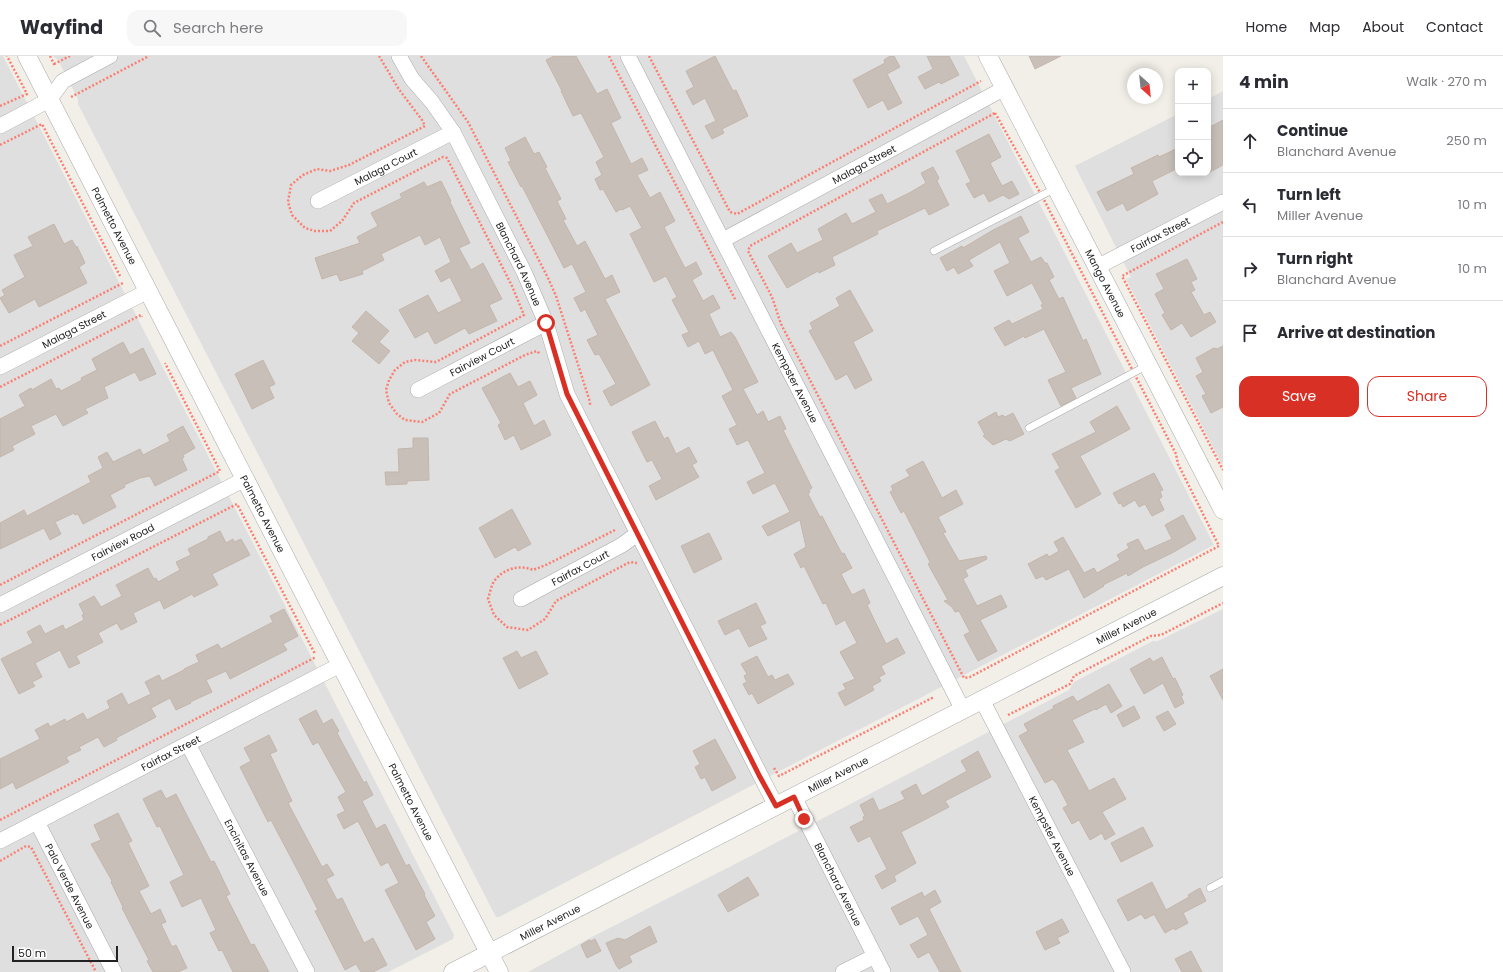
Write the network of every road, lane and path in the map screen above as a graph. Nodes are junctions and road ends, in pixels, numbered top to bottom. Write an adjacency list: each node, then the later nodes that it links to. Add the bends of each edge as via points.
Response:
1 (7, 56): 17 (path, via 27,94)
2 (28, 56): 16 (street, Palmetto Avenue)
3 (50, 56): 4 (path, via 55,65)
4 (70, 56)
5 (110, 56): 16 (street, via 63,81)
6 (149, 56): 15 (path)
7 (379, 56): 35 (path, via 425,126 349,165 330,171 317,169 303,175 291,185 288,202 292,215 305,228 330,231 342,221 354,203 447,158 524,315 436,362 405,362 395,370 389,380 386,390 389,403 405,420 422,422 439,413 450,394 525,355 537,351)
8 (399, 56): 19 (street, Blanchard Avenue, via 412,79)
9 (421, 56): 40 (path, via 468,122 548,278 590,402)
10 (628, 56): 25 (street, Kempster Avenue)
11 (650, 56): 13 (path, via 730,212 737,214)
12 (988, 56): 14 (street, Mango Avenue)
13 (981, 81)
14 (1005, 88): 21 (street, Mango Avenue); 25 (street, Malaga Street)
15 (72, 97)
16 (50, 100): 18 (street); 30 (street, Palmetto Avenue)
17 (0, 106)
18 (0, 126)
19 (453, 132): 22 (street, Malaga Court); 32 (street, Blanchard Avenue, via 524,272)
20 (0, 145): 28 (path, via 42,124)
21 (1049, 192): 26 (lane); 27 (street, Mango Avenue); 37 (path); 37 (path, via 995,113 750,246 748,250 772,297 781,324 964,678 1219,546 1178,464)
22 (318, 201)
23 (1223, 202): 27 (street, Fairfax Street)
24 (1223, 222): 42 (path, via 1122,276)
25 (722, 240): 55 (street, Kempster Avenue)
26 (934, 251)
27 (1097, 267): 37 (street, Mango Avenue)
28 (121, 278)
29 (123, 283): 33 (path)
30 (148, 291): 36 (street, Malaga Street); 43 (street, Palmetto Avenue)
31 (144, 322): 38 (path, via 141,315)
32 (546, 323): 39 (street, Fairview Court); 45 (street, Blanchard Avenue, via 567,394)
33 (0, 346)
34 (163, 357): 47 (path, via 220,471)
35 (542, 357)
36 (0, 367)
37 (1141, 369): 41 (lane); 44 (street, Mango Avenue)
38 (0, 387)
39 (418, 390)
40 (589, 409)
41 (1029, 428)
42 (1223, 470)
43 (245, 479): 50 (street, Fairview Road); 52 (street, Palmetto Avenue)
44 (1223, 510)
45 (637, 534): 48 (street, Fairfax Court, via 622,545); 60 (street, Blanchard Avenue)
46 (1223, 576): 54 (street, Miller Avenue)
47 (0, 585)
48 (521, 599)
49 (1223, 603): 56 (path, via 1161,635 1151,636 1074,676 1070,684)
50 (0, 605)
51 (0, 625): 61 (path, via 238,504 315,656)
52 (340, 665): 57 (street, Fairfax Street); 67 (street, Palmetto Avenue)
53 (934, 697): 58 (path, via 779,776)
54 (982, 700): 55 (street, Miller Avenue); 76 (street, Kempster Avenue)
55 (963, 710): 59 (street, Miller Avenue)
56 (1008, 715)
57 (188, 744): 62 (street, Fairfax Street); 71 (street, Encinitas Avenue)
58 (772, 763)
59 (794, 797): 60 (street, Miller Avenue); 68 (street, Blanchard Avenue)
60 (776, 806): 67 (street, Miller Avenue)
61 (0, 820)
62 (37, 822): 63 (street, Fairfax Street); 70 (street, Palo Verde Avenue)
63 (0, 842)
64 (0, 861): 69 (path, via 26,846 31,847)
65 (1223, 881): 66 (lane)
66 (1210, 888)
67 (489, 954): 72 (street, Miller Avenue); 73 (street, Palmetto Avenue)
68 (875, 956): 74 (street); 75 (street, Blanchard Avenue)
69 (96, 972)
70 (114, 972)
71 (307, 972)
72 (453, 972)
73 (499, 972)
74 (843, 972)
75 (883, 972)
76 (1122, 972)

